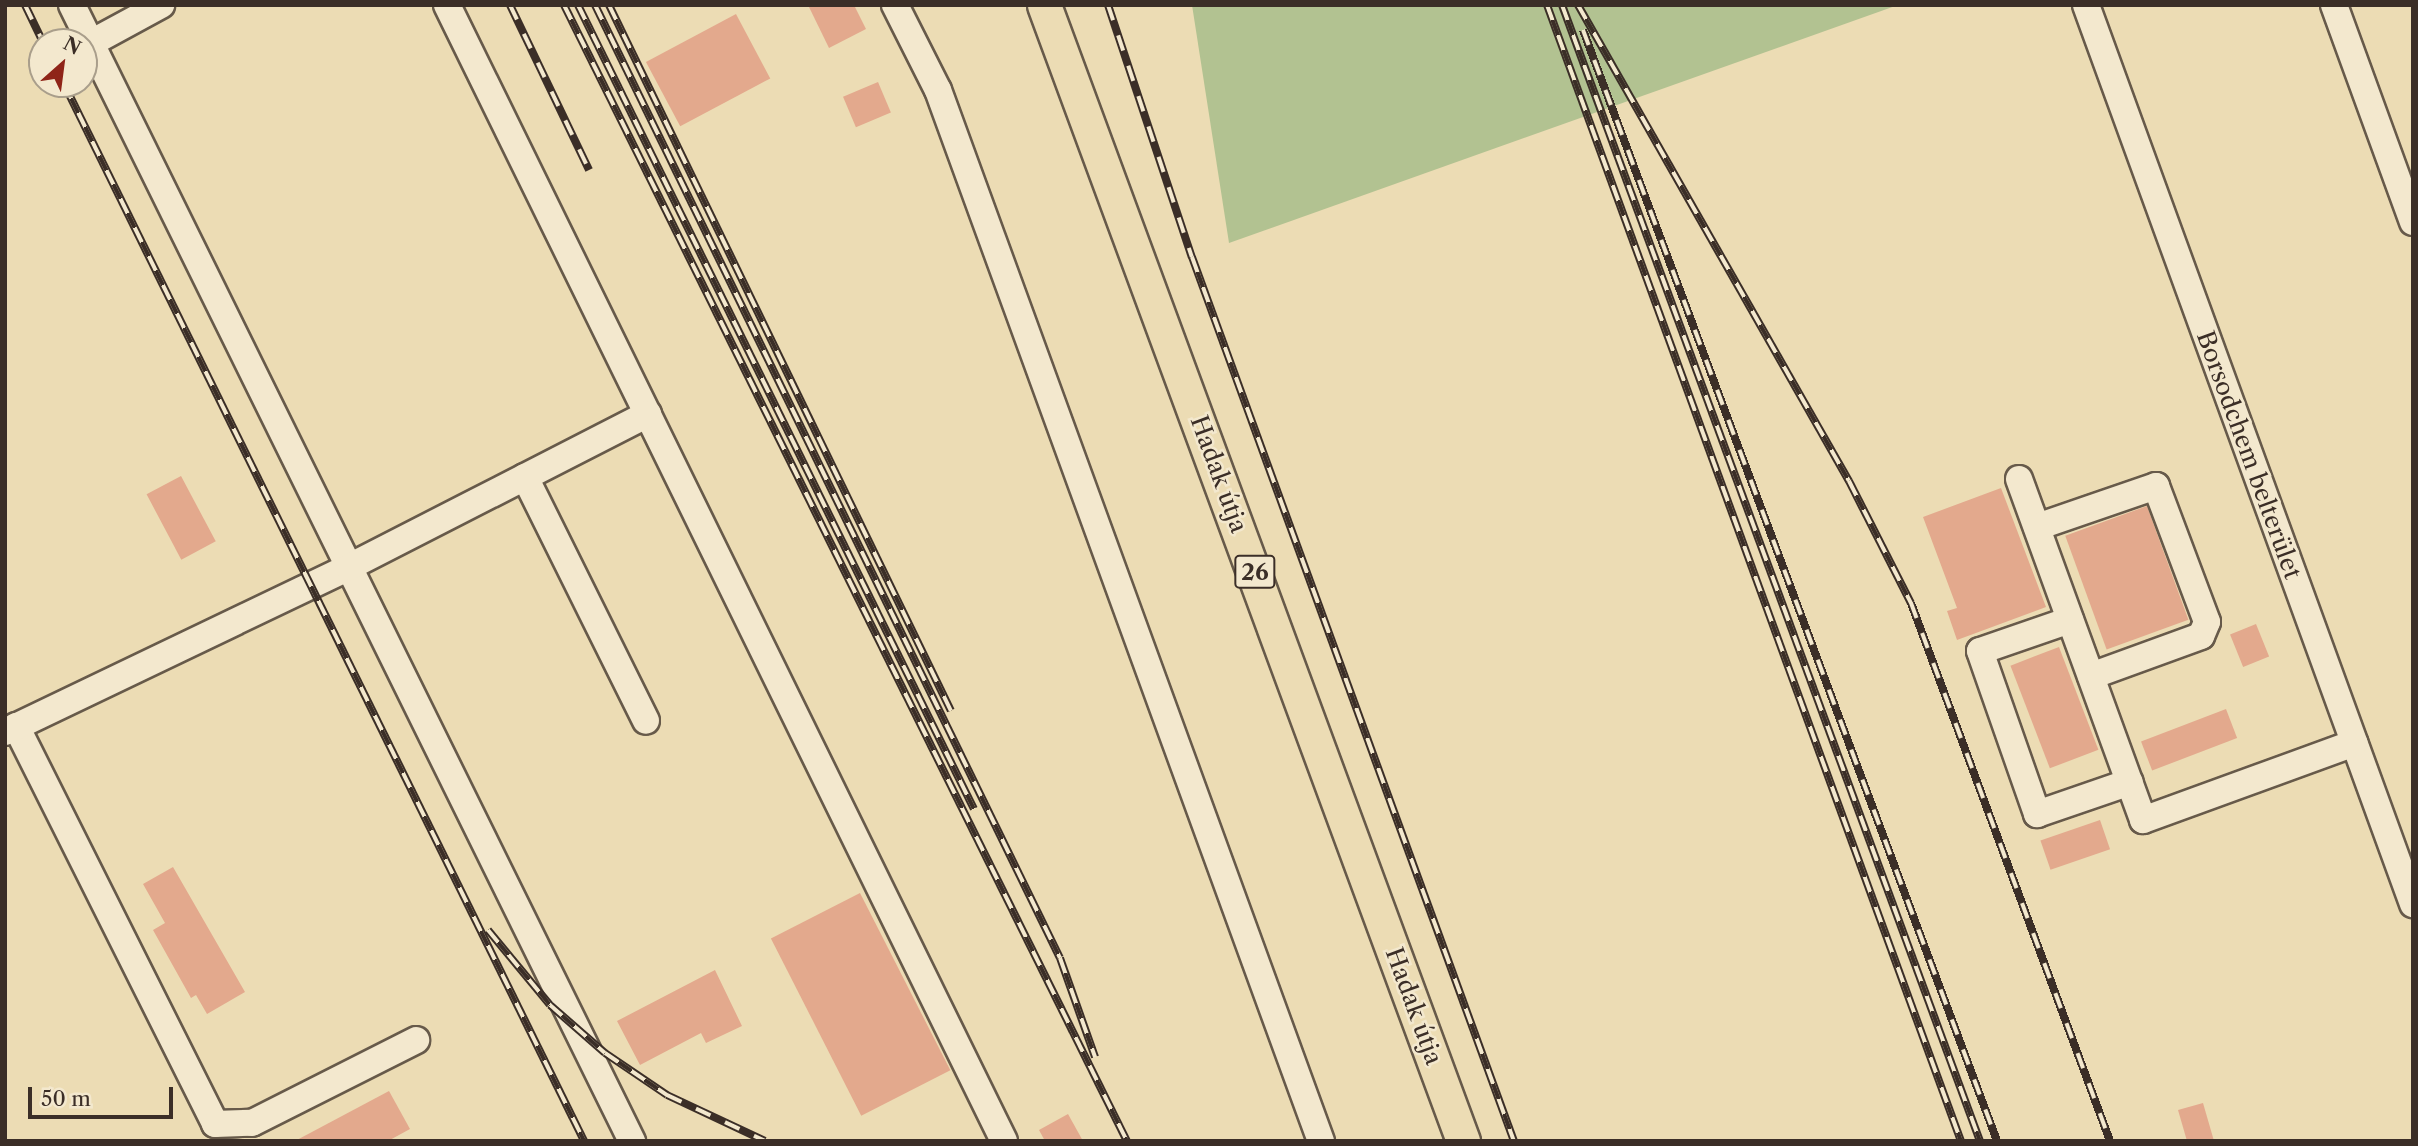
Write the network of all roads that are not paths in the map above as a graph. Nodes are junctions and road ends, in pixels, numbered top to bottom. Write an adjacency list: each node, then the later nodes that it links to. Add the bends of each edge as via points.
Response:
1 (72, 5): 8 (street)
2 (161, 5): 9 (street)
3 (447, 5): 12 (street)
4 (895, 5): 29 (street, via 938,90)
5 (1045, 5): 30 (main road, Hadak útja / 26)
6 (2086, 5): 21 (street, Borsodchem belterület)
7 (2334, 5): 11 (street)
8 (83, 28)
9 (98, 39)
10 (98, 59): 16 (street)
11 (2413, 222)
12 (648, 414): 13 (street); 28 (street)
13 (525, 477): 16 (street); 19 (street)
14 (2019, 479): 15 (street)
15 (2037, 527): 17 (street); 18 (street, via 2156,486 2207,622 2201,636)
16 (349, 566): 20 (street); 27 (street)
17 (2070, 620): 18 (street); 22 (street, via 1980,651 2036,814)
18 (2091, 676): 22 (street)
19 (646, 721)
20 (11, 729): 25 (street)
21 (2354, 743): 22 (street, via 2143,820); 23 (street, Borsodchem belterület)
22 (2130, 782)
23 (2413, 904)
24 (416, 1040): 25 (street, via 252,1123 226,1127)
25 (206, 1115): 26 (street)
26 (220, 1141)
27 (632, 1141)
28 (1004, 1141)
29 (1321, 1141)
30 (1463, 1141)

